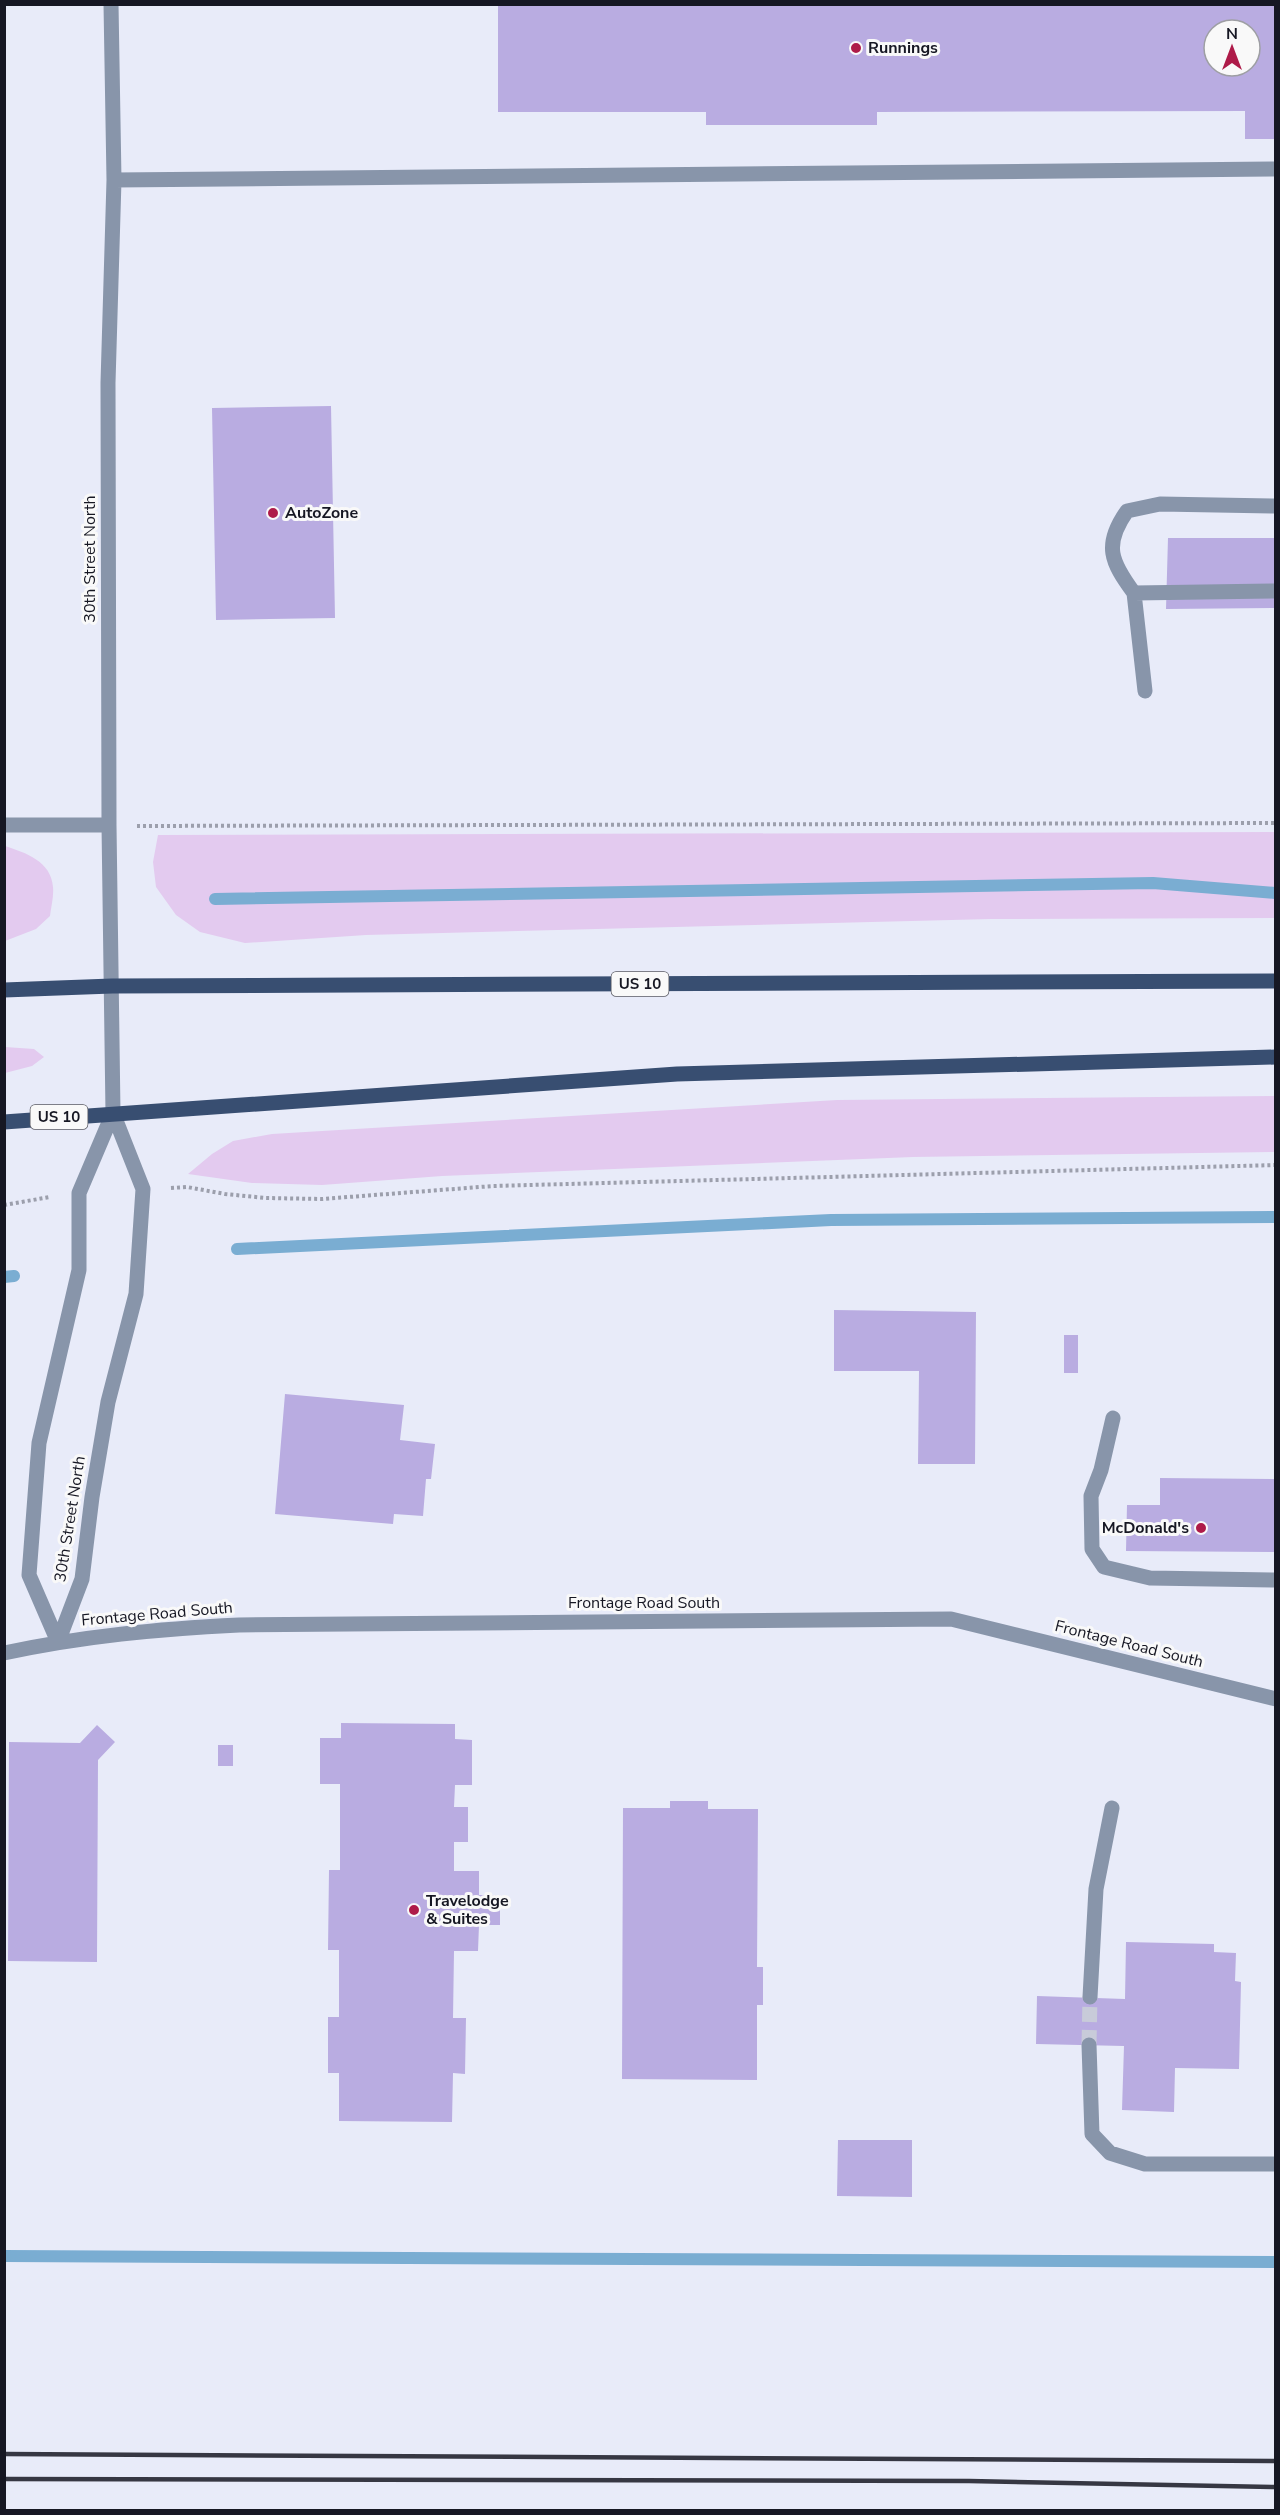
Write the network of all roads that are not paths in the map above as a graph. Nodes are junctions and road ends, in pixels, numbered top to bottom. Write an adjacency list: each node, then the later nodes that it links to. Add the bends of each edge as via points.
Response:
1 (111, 4): 3 (street, 30th Street North)
2 (1275, 169): 3 (street)
3 (114, 180): 9 (street, 30th Street North, via 108,383)
4 (1275, 507): 6 (street, via 1160,504 1127,511 1116,527 1111,546 1117,570)
5 (1275, 591): 6 (street)
6 (1134, 593): 7 (street)
7 (1145, 691)
8 (4, 825): 9 (street)
9 (109, 825): 11 (street, 30th Street North)
10 (1275, 981): 11 (main road, US 10)
11 (112, 987): 12 (main road, US 10); 14 (street, 30th Street North)
12 (4, 990)
13 (1275, 1057): 14 (main road, US 10, via 676,1074)
14 (113, 1113): 15 (main road, US 10); 18 (street, 30th Street North, via 143,1189 136,1294 108,1402 82,1578); 18 (street, 30th Street North, via 79,1193 79,1270 39,1443 29,1575)
15 (4, 1122)
16 (1113, 1418): 17 (street, via 1091,1496 1092,1549 1104,1567 1150,1578)
17 (1275, 1580)
18 (58, 1642): 19 (street, Frontage Road South); 20 (street, Frontage Road South, via 150,1629 239,1625 951,1619)
19 (4, 1653)
20 (1275, 1699)
21 (1112, 1808): 22 (street, via 1096,1889)
22 (1090, 1997)
23 (1089, 2045): 24 (street, via 1092,2134 1110,2153 1145,2164)
24 (1275, 2164)

